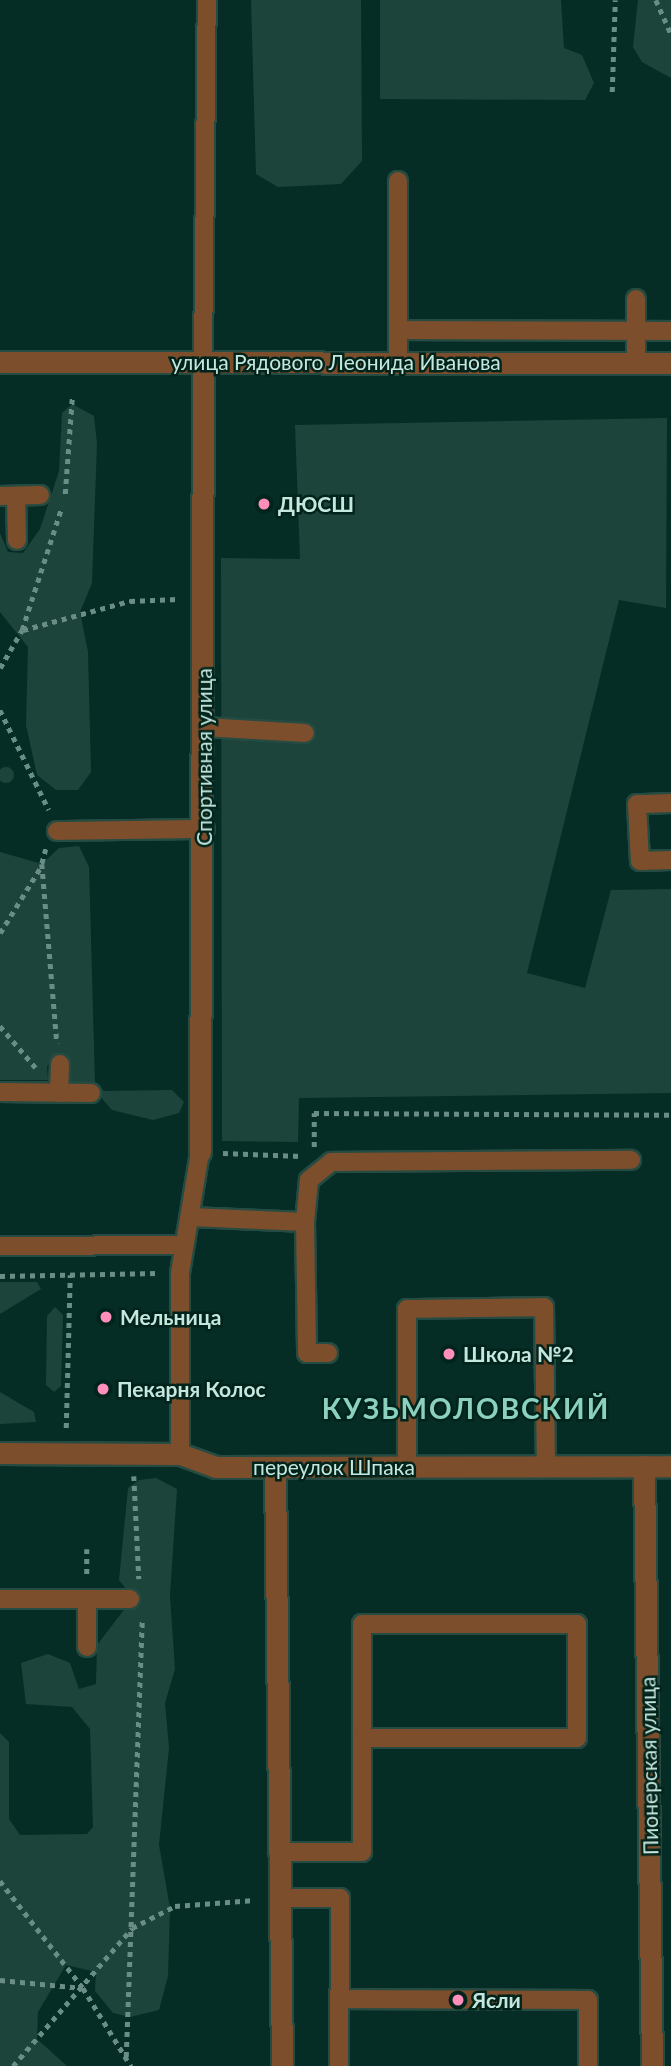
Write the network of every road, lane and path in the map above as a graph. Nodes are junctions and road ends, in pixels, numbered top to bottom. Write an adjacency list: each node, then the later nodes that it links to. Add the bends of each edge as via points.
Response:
1 (207, 0): 12 (lane)
2 (615, 0): 5 (path)
3 (656, 0): 4 (path)
4 (671, 33)
5 (612, 92)
6 (398, 181): 8 (lane)
7 (636, 299): 9 (lane)
8 (398, 330): 9 (lane); 13 (lane)
9 (636, 331): 10 (lane); 14 (lane)
10 (671, 331)
11 (0, 362): 12 (street, улица Рядового Леонида Иванова)
12 (203, 362): 13 (street, улица Рядового Леонида Иванова); 19 (street, Спортивная улица)
13 (398, 362): 14 (street, улица Рядового Леонида Иванова)
14 (636, 363): 15 (street, улица Рядового Леонида Иванова)
15 (671, 363)
16 (40, 495): 17 (lane)
17 (8, 496): 18 (lane)
18 (17, 540)
19 (204, 598): 20 (path, via 130,601 55,617 22,630); 22 (street, Спортивная улица)
20 (0, 667)
21 (0, 710): 26 (path)
22 (204, 727): 23 (lane); 25 (street, Спортивная улица)
23 (305, 733)
24 (671, 803): 27 (lane, via 637,804 640,861)
25 (205, 828): 26 (lane); 36 (street, Спортивная улица)
26 (57, 831): 28 (path)
27 (671, 860)
28 (42, 864): 29 (path); 31 (path)
29 (0, 933)
30 (0, 1026): 33 (path)
31 (60, 1064): 33 (lane)
32 (0, 1091): 33 (lane)
33 (59, 1093): 34 (lane)
34 (91, 1093)
35 (671, 1115): 36 (path, via 314,1113 314,1157)
36 (200, 1152): 38 (lane)
37 (631, 1160): 39 (lane, via 331,1162 309,1180)
38 (191, 1217): 39 (lane); 40 (lane)
39 (305, 1222): 45 (lane, via 307,1353)
40 (184, 1245): 41 (lane); 42 (lane)
41 (0, 1246)
42 (180, 1273): 43 (path); 49 (lane)
43 (70, 1275): 44 (path); 46 (path)
44 (0, 1276)
45 (328, 1353)
46 (66, 1433)
47 (0, 1453): 48 (street, переулок Шпака)
48 (134, 1454): 49 (street, переулок Шпака); 57 (path)
49 (180, 1454): 54 (street, переулок Шпака, via 215,1467)
50 (546, 1466): 51 (street, переулок Шпака); 53 (street, переулок Шпака); 53 (lane, via 544,1307 407,1310)
51 (644, 1466): 52 (street, переулок Шпака); 73 (street, Пионерская улица)
52 (671, 1466)
53 (407, 1467): 54 (street, переулок Шпака)
54 (275, 1468): 60 (street)
55 (0, 1599): 56 (lane)
56 (87, 1599): 57 (lane); 58 (lane)
57 (137, 1599): 63 (path)
58 (87, 1647)
59 (362, 1747): 59 (lane, via 362,1734 362,1624 577,1624 577,1738 564,1738 550,1738 537,1738 523,1738 510,1738 496,1738 483,1738 470,1738 456,1738 443,1738 429,1738 416,1738 402,1738 389,1738 376,1738 362,1738); 60 (lane, via 362,1852)
60 (278, 1852): 62 (street)
61 (0, 1881): 65 (path)
62 (279, 1898): 63 (path, via 175,1906); 66 (lane, via 340,1898); 70 (street)
63 (132, 1928): 65 (path); 67 (path)
64 (0, 1980): 65 (path)
65 (83, 1988): 67 (path); 68 (path)
66 (340, 1998): 71 (lane); 72 (lane, via 588,2000)
67 (126, 2057): 69 (path)
68 (13, 2066)
69 (131, 2066)
70 (282, 2066)
71 (339, 2066)
72 (588, 2066)
73 (652, 2066)

